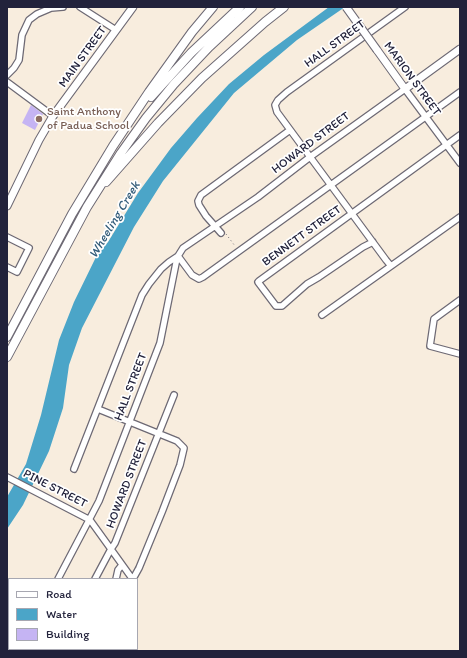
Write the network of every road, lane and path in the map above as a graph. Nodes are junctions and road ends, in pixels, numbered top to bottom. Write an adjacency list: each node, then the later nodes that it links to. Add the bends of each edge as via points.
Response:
1 (63, 7): 12 (street, via 51,8 29,20 22,35 19,60)
2 (80, 7): 10 (street)
3 (133, 7): 10 (main road, MAIN STREET)
4 (213, 7): 21 (highway, via 196,26)
5 (240, 7): 21 (highway, via 153,94)
6 (252, 7): 25 (highway, via 209,47 165,94 133,135)
7 (284, 7): 25 (highway, via 228,54 176,104)
8 (346, 7): 14 (main road, MARION STREET, bridge)
9 (405, 7): 18 (street, HALL STREET, via 278,100 275,105 277,112)
10 (116, 30): 16 (main road, MAIN STREET)
11 (460, 49): 14 (main road, HOWARD STREET)
12 (7, 75)
13 (7, 82): 16 (street)
14 (405, 89): 17 (street, MARION STREET); 22 (street, HOWARD STREET)
15 (460, 92): 17 (street)
16 (53, 116): 26 (main road, MAIN STREET)
17 (425, 116): 20 (street, MARION STREET); 24 (street)
18 (290, 130): 22 (street); 29 (street, via 201,195 199,205)
19 (460, 135): 20 (street, BENNETT STREET)
20 (447, 145): 23 (street, MARION STREET); 27 (street, BENNETT STREET)
21 (113, 146): 39 (highway, via 72,214)
22 (310, 157): 24 (street); 29 (street, HOWARD STREET)
23 (460, 163)
24 (331, 185): 27 (street); 33 (street)
25 (95, 194): 41 (highway)
26 (7, 206)
27 (352, 214): 32 (street); 32 (street, BENNETT STREET, via 258,282 276,306 284,304 307,284)
28 (460, 217): 35 (street)
29 (215, 226): 30 (street); 34 (street, HOWARD STREET, via 183,248)
30 (223, 233): 33 (path)
31 (7, 238): 36 (street, via 29,248 17,272)
32 (373, 242): 35 (street)
33 (239, 252): 34 (street, via 199,279 192,275)
34 (178, 256): 43 (street, HOWARD STREET, via 168,262 146,288); 44 (street, HALL STREET, via 160,343)
35 (391, 266): 38 (street)
36 (7, 267)
37 (460, 300): 40 (street, via 434,319 430,346)
38 (322, 315)
39 (7, 338)
40 (460, 354)
41 (7, 357)
42 (174, 395): 45 (street, HOWARD STREET)
43 (98, 409): 44 (street); 46 (street, HOWARD STREET)
44 (129, 422): 45 (street); 48 (street, HALL STREET)
45 (159, 433): 49 (street, HOWARD STREET); 50 (street, PINE STREET, via 181,443 184,451 134,577 131,577)
46 (74, 469)
47 (7, 477): 48 (street, PINE STREET)
48 (90, 520): 49 (street, PINE STREET); 51 (street, HALL STREET)
49 (111, 549): 50 (street, PINE STREET); 52 (street, HOWARD STREET)
50 (122, 565): 53 (street)
51 (59, 578)
52 (96, 578)
53 (116, 578)

